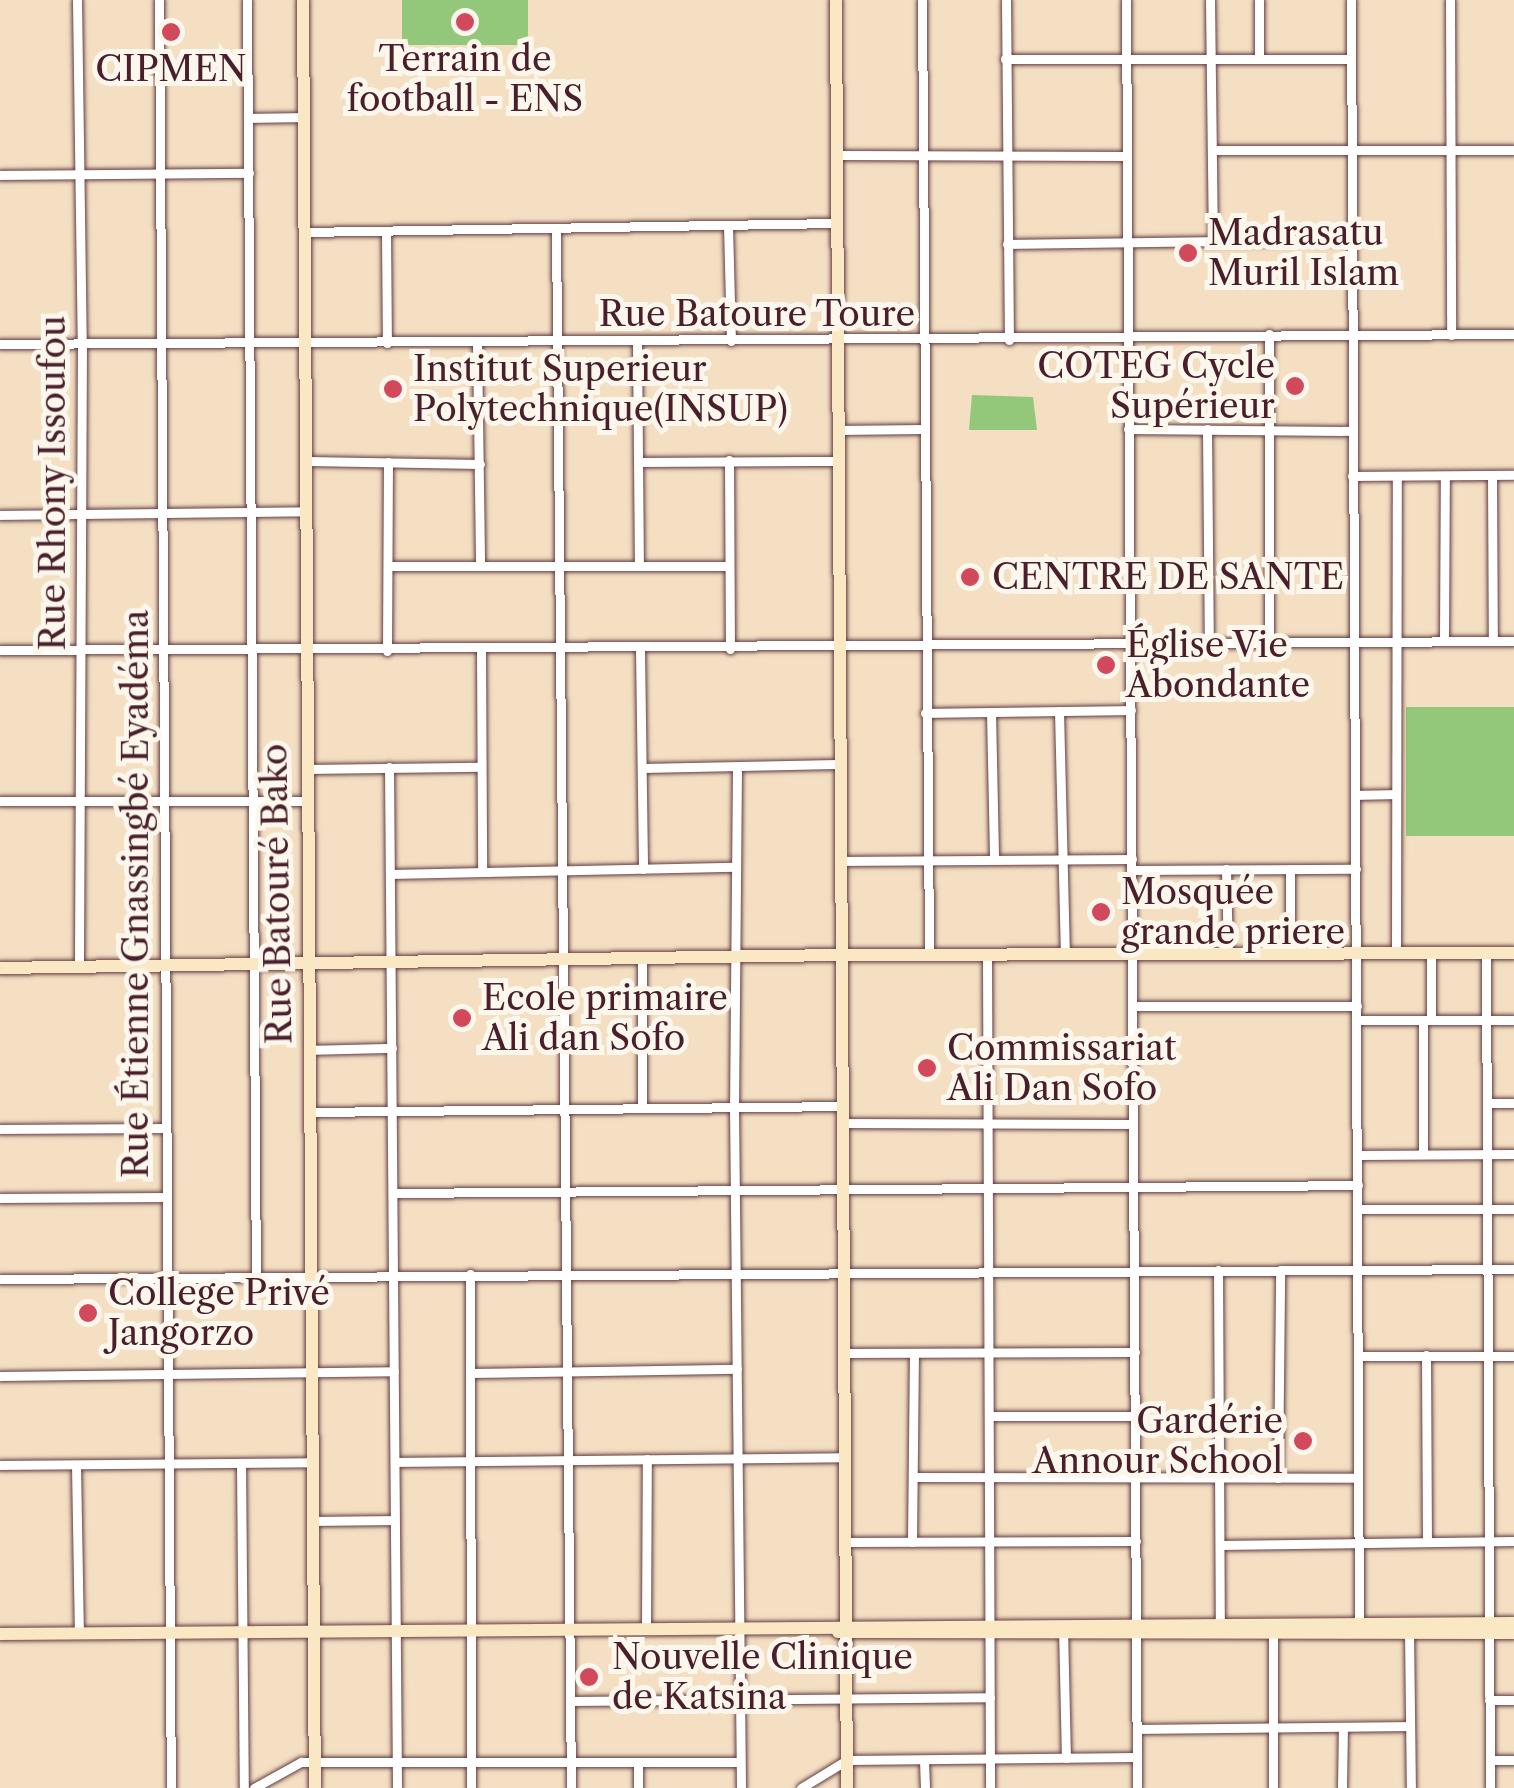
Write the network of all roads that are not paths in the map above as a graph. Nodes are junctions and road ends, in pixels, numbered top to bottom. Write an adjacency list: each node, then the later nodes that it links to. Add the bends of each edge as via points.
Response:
1 (77, 0): 29 (street, Rue Rhony Issoufou)
2 (159, 0): 30 (street, Rue Étienne Gnassingbé Eyadéma)
3 (247, 0): 19 (street)
4 (303, 0): 18 (street, Rue Batouré Bako)
5 (836, 0): 24 (street)
6 (922, 0): 26 (street)
7 (1006, 0): 17 (street)
8 (1126, 0): 14 (street)
9 (1210, 0): 13 (street)
10 (1259, 0): 15 (street)
11 (1350, 0): 16 (street)
12 (1450, 0): 21 (street)
13 (1209, 58): 14 (street); 15 (street); 22 (street)
14 (1126, 59): 17 (street); 27 (street)
15 (1258, 59): 16 (street)
16 (1351, 59): 20 (street)
17 (1005, 60): 25 (street)
18 (304, 117): 19 (street); 35 (street, Rue Batouré Bako)
19 (248, 118): 28 (street)
20 (1351, 148): 21 (street); 22 (street); 37 (street)
21 (1448, 149): 23 (street); 43 (street)
22 (1213, 150): 38 (street)
23 (1514, 150)
24 (838, 154): 26 (street); 32 (street)
25 (1006, 154): 26 (street); 27 (street); 40 (street)
26 (922, 155): 46 (street)
27 (1126, 156): 39 (street)
28 (249, 173): 30 (street); 55 (street)
29 (78, 174): 30 (street); 31 (street); 54 (street, Rue Rhony Issoufou)
30 (160, 174): 58 (street, Rue Étienne Gnassingbé Eyadéma)
31 (0, 175)
32 (838, 223): 33 (street); 48 (street)
33 (728, 226): 34 (street); 51 (street)
34 (556, 229): 36 (street); 49 (street)
35 (305, 232): 36 (street); 56 (street, Rue Batouré Bako)
36 (386, 233): 57 (street)
37 (1351, 239): 38 (street); 44 (street)
38 (1213, 241): 39 (street)
39 (1128, 242): 40 (street); 45 (street)
40 (1007, 244): 47 (street)
41 (1270, 334): 44 (street, Rue Batoure Toure); 45 (street, Rue Batoure Toure); 63 (street)
42 (1514, 334): 43 (street, Rue Batoure Toure)
43 (1451, 335): 44 (street, Rue Batoure Toure)
44 (1352, 336): 64 (street)
45 (1128, 337): 47 (street, Rue Batoure Toure); 59 (street)
46 (922, 340): 47 (street, Rue Batoure Toure); 48 (street, Rue Batoure Toure); 60 (street)
47 (1009, 340)
48 (836, 341): 51 (street, Rue Batoure Toure); 61 (street)
49 (556, 342): 50 (street, Rue Batoure Toure); 52 (street, Rue Batoure Toure); 82 (street)
50 (637, 342): 51 (street, Rue Batoure Toure); 69 (street)
51 (731, 342)
52 (478, 343): 57 (street, Rue Batoure Toure); 70 (street)
53 (0, 344): 54 (street, Rue Batoure Toure)
54 (82, 344): 58 (street, Rue Batoure Toure); 79 (street, Rue Rhony Issoufou)
55 (248, 344): 56 (street, Rue Batoure Toure); 58 (street, Rue Batoure Toure); 77 (street)
56 (306, 344): 57 (street, Rue Batoure Toure); 66 (street, Rue Batouré Bako)
57 (387, 344)
58 (162, 345): 78 (street, Rue Étienne Gnassingbé Eyadéma)
59 (1128, 428): 62 (street); 93 (street)
60 (924, 429): 61 (street); 96 (street)
61 (837, 430): 67 (street)
62 (1207, 430): 63 (street); 91 (street)
63 (1270, 430): 64 (street); 92 (street)
64 (1352, 431): 71 (street)
65 (729, 460): 67 (street); 69 (street); 85 (street)
66 (306, 461): 68 (street); 76 (street, Rue Batouré Bako)
67 (836, 461): 95 (street)
68 (388, 462): 70 (street); 84 (street)
69 (638, 462): 83 (street)
70 (480, 464): 81 (street)
71 (1352, 476): 72 (street); 86 (street)
72 (1397, 476): 73 (street); 87 (street)
73 (1445, 476): 74 (street); 88 (street)
74 (1492, 476): 75 (street); 89 (street)
75 (1514, 476)
76 (307, 511): 77 (street); 105 (street, Rue Batouré Bako)
77 (248, 512): 78 (street); 100 (street)
78 (162, 513): 79 (street); 104 (street, Rue Étienne Gnassingbé Eyadéma)
79 (80, 514): 80 (street); 103 (street, Rue Rhony Issoufou)
80 (0, 515)
81 (480, 564): 82 (street); 84 (street)
82 (558, 565): 83 (street); 102 (street)
83 (639, 565): 85 (street)
84 (388, 566): 101 (street)
85 (728, 566): 94 (street)
86 (1352, 640): 87 (street); 92 (street); 117 (street)
87 (1396, 641): 88 (street); 116 (street)
88 (1444, 641): 89 (street)
89 (1493, 641): 90 (street)
90 (1514, 641)
91 (1208, 642): 92 (street); 93 (street)
92 (1269, 642)
93 (1129, 644): 96 (street); 106 (street)
94 (730, 648): 95 (street); 98 (street)
95 (839, 648): 96 (street); 110 (street)
96 (926, 648): 109 (street)
97 (481, 649): 101 (street); 102 (street); 112 (street)
98 (640, 649): 102 (street); 115 (street)
99 (0, 650): 103 (street)
100 (249, 650): 104 (street); 105 (street); 118 (street)
101 (387, 650): 105 (street)
102 (559, 650): 134 (street)
103 (80, 651): 104 (street); 121 (street, Rue Rhony Issoufou)
104 (161, 651): 122 (street, Rue Étienne Gnassingbé Eyadéma)
105 (305, 651): 114 (street, Rue Batouré Bako)
106 (1131, 710): 107 (street); 127 (street)
107 (1059, 711): 108 (street); 125 (street)
108 (991, 712): 109 (street); 123 (street)
109 (925, 713): 124 (street)
110 (838, 764): 113 (street); 126 (street)
111 (390, 767): 112 (street); 114 (street); 135 (street)
112 (480, 767): 133 (street)
113 (736, 767): 115 (street); 128 (street)
114 (306, 768): 119 (street, Rue Batouré Bako)
115 (642, 768): 130 (street)
116 (1396, 794): 117 (street); 137 (street)
117 (1355, 795): 132 (street)
118 (250, 800): 119 (street); 122 (street); 152 (street)
119 (306, 800): 153 (street, Rue Batouré Bako)
120 (0, 801): 121 (street)
121 (80, 801): 122 (street); 154 (street, Rue Rhony Issoufou)
122 (161, 801): 155 (street, Rue Étienne Gnassingbé Eyadéma)
123 (994, 858): 124 (street); 125 (street)
124 (928, 859): 126 (street); 147 (street)
125 (1061, 859): 127 (street); 142 (street)
126 (839, 861): 146 (street)
127 (1132, 864): 131 (street); 143 (street)
128 (735, 867): 130 (street); 148 (street)
129 (1290, 868): 131 (street); 132 (street); 145 (street)
130 (642, 869): 134 (street)
131 (1226, 869): 144 (street)
132 (1356, 869): 136 (street)
133 (482, 871): 134 (street); 135 (street)
134 (562, 871): 150 (street)
135 (390, 874): 151 (street)
136 (1357, 953): 137 (street); 145 (street); 158 (street)
137 (1396, 953): 138 (street)
138 (1431, 953): 139 (street); 160 (street)
139 (1486, 953): 140 (street); 161 (street)
140 (1514, 953)
141 (988, 954): 142 (street); 147 (street); 174 (street)
142 (1065, 954): 143 (street)
143 (1133, 954): 144 (street); 157 (street)
144 (1228, 954): 145 (street)
145 (1290, 954)
146 (839, 955): 147 (street); 148 (street); 168 (street)
147 (929, 955)
148 (734, 957): 149 (street); 167 (street)
149 (642, 958): 150 (street); 170 (street)
150 (562, 960): 151 (street); 169 (street)
151 (392, 962): 153 (street); 163 (street)
152 (252, 964): 153 (street); 155 (street); 207 (street)
153 (308, 964): 164 (street, Rue Batouré Bako)
154 (79, 966): 155 (street); 156 (street)
155 (163, 966): 176 (street, Rue Étienne Gnassingbé Eyadéma)
156 (0, 968)
157 (1133, 1006): 158 (street); 175 (street)
158 (1357, 1006): 159 (street)
159 (1357, 1020): 160 (street); 181 (street)
160 (1427, 1020): 161 (street); 178 (street)
161 (1486, 1020): 162 (street); 165 (street)
162 (1514, 1020)
163 (392, 1048): 164 (street); 171 (street)
164 (309, 1050): 172 (street, Rue Batouré Bako)
165 (1487, 1103): 166 (street); 179 (street)
166 (1514, 1103)
167 (734, 1106): 168 (street); 170 (street); 185 (street)
168 (843, 1106): 173 (street)
169 (564, 1108): 170 (street); 171 (street); 187 (street)
170 (642, 1108)
171 (392, 1111): 172 (street); 188 (street)
172 (310, 1112): 206 (street, Rue Batouré Bako)
173 (843, 1123): 174 (street); 186 (street)
174 (988, 1124): 175 (street); 184 (street)
175 (1133, 1124): 183 (street)
176 (164, 1128): 177 (street); 189 (street, Rue Étienne Gnassingbé Eyadéma)
177 (0, 1129)
178 (1424, 1154): 179 (street); 181 (street)
179 (1486, 1154): 180 (street); 192 (street)
180 (1514, 1154)
181 (1358, 1155): 182 (street)
182 (1358, 1185): 183 (street); 191 (street)
183 (1132, 1187): 184 (street); 199 (street)
184 (988, 1188): 186 (street); 202 (street)
185 (736, 1190): 186 (street); 187 (street); 203 (street)
186 (843, 1190): 201 (street)
187 (566, 1192): 188 (street); 200 (street)
188 (393, 1194): 205 (street)
189 (165, 1197): 190 (street); 209 (street, Rue Étienne Gnassingbé Eyadéma)
190 (0, 1198)
191 (1358, 1209): 192 (street); 198 (street)
192 (1487, 1209): 193 (street); 194 (street)
193 (1514, 1209)
194 (1487, 1269): 195 (street); 198 (street); 216 (street)
195 (1514, 1269)
196 (1218, 1270): 197 (street); 199 (street); 241 (street)
197 (1280, 1270): 198 (street); 242 (street)
198 (1357, 1270): 214 (street)
199 (1133, 1271): 202 (street); 212 (street)
200 (567, 1272): 203 (street); 204 (street); 220 (street)
201 (843, 1272): 202 (street); 203 (street); 213 (street)
202 (988, 1272): 211 (street)
203 (736, 1273): 218 (street)
204 (470, 1274): 205 (street); 222 (street)
205 (393, 1275): 206 (street); 219 (street)
206 (311, 1276): 207 (street); 221 (street, Rue Batouré Bako)
207 (256, 1277): 209 (street)
208 (0, 1279): 209 (street)
209 (166, 1279): 223 (street, Rue Étienne Gnassingbé Eyadéma)
210 (914, 1352): 211 (street); 213 (street); 238 (street)
211 (989, 1352): 212 (street); 225 (street)
212 (1135, 1352): 226 (street)
213 (842, 1353): 227 (street)
214 (1358, 1356): 215 (street); 243 (street)
215 (1426, 1356): 216 (street); 251 (street)
216 (1487, 1356): 217 (street); 252 (street)
217 (1514, 1356)
218 (738, 1368): 220 (street); 228 (street)
219 (394, 1370): 221 (street); 233 (street)
220 (568, 1371): 222 (street); 230 (street)
221 (312, 1372): 223 (street); 232 (street, Rue Batouré Bako)
222 (471, 1372): 231 (street)
223 (167, 1373): 224 (street); 235 (street, Rue Étienne Gnassingbé Eyadéma)
224 (0, 1376)
225 (989, 1416): 226 (street); 239 (street)
226 (1136, 1416): 240 (street)
227 (842, 1456): 228 (street); 248 (street)
228 (739, 1458): 229 (street); 258 (street)
229 (647, 1459): 230 (street); 259 (street)
230 (568, 1460): 231 (street); 260 (street)
231 (472, 1461): 233 (street); 265 (street)
232 (313, 1462): 234 (street); 245 (street, Rue Batouré Bako)
233 (395, 1462): 244 (street)
234 (241, 1463): 235 (street); 270 (street)
235 (168, 1464): 237 (street); 272 (street, Rue Étienne Gnassingbé Eyadéma)
236 (0, 1465): 237 (street)
237 (76, 1465): 274 (street)
238 (913, 1478): 239 (street); 249 (street)
239 (989, 1478): 240 (street); 250 (street)
240 (1136, 1478): 241 (street); 246 (street)
241 (1218, 1478): 242 (street); 254 (street)
242 (1278, 1478): 243 (street)
243 (1358, 1478): 253 (street)
244 (394, 1520): 245 (street); 269 (street)
245 (314, 1521): 271 (street, Rue Batouré Bako)
246 (1136, 1541): 250 (street); 268 (street)
247 (1514, 1541): 252 (street)
248 (844, 1542): 249 (street); 262 (street)
249 (912, 1542): 250 (street)
250 (990, 1542): 266 (street)
251 (1427, 1542): 252 (street); 253 (street)
252 (1488, 1542): 261 (street)
253 (1359, 1544): 254 (street); 255 (street)
254 (1220, 1545): 257 (street)
255 (1359, 1623): 263 (street); 264 (street)
256 (1514, 1623): 261 (street)
257 (1220, 1624): 263 (street); 268 (street)
258 (740, 1626): 259 (street); 262 (street); 278 (street)
259 (646, 1627): 260 (street)
260 (571, 1628): 265 (street); 281 (street)
261 (1488, 1628): 264 (street); 275 (street); 279 (street)
262 (844, 1629): 266 (street); 277 (street)
263 (1273, 1629): 264 (street); 268 (street); 284 (street)
264 (1409, 1629): 282 (street)
265 (472, 1630): 269 (street); 295 (street)
266 (990, 1630): 267 (street); 276 (street)
267 (1063, 1630): 268 (street); 286 (street)
268 (1136, 1630): 285 (street)
269 (396, 1631): 271 (street); 294 (street)
270 (242, 1632): 271 (street); 272 (street); 300 (street)
271 (314, 1632): 293 (street, Rue Batouré Bako)
272 (173, 1633): 274 (street); 299 (street, Rue Étienne Gnassingbé Eyadéma)
273 (0, 1634): 274 (street)
274 (79, 1634)
275 (1514, 1634)
276 (990, 1697): 277 (street); 288 (street)
277 (846, 1698): 278 (street); 289 (street)
278 (739, 1700): 281 (street); 298 (street)
279 (1489, 1700): 280 (street); 291 (street)
280 (1514, 1700)
281 (571, 1701): 296 (street)
282 (1410, 1726): 283 (street); 315 (street)
283 (1342, 1727): 284 (street); 314 (street)
284 (1273, 1728): 285 (street); 313 (street)
285 (1137, 1729): 287 (street)
286 (1066, 1758): 287 (street); 288 (street)
287 (1137, 1758): 312 (street)
288 (990, 1759): 290 (street); 311 (street)
289 (847, 1760): 290 (street); 308 (street); 309 (street)
290 (924, 1760): 310 (street)
291 (1490, 1760): 292 (street); 316 (street)
292 (1514, 1760)
293 (314, 1761): 294 (street); 301 (street); 302 (street, Rue Batouré Bako)
294 (396, 1762): 295 (street); 303 (street)
295 (471, 1762): 296 (street); 304 (street)
296 (572, 1762): 297 (street); 305 (street)
297 (638, 1762): 298 (street); 306 (street)
298 (740, 1762): 307 (street)
299 (171, 1788)
300 (244, 1788)
301 (254, 1788)
302 (315, 1788)
303 (397, 1788)
304 (472, 1788)
305 (571, 1788)
306 (638, 1788)
307 (741, 1788)
308 (802, 1788)
309 (847, 1788)
310 (925, 1788)
311 (990, 1788)
312 (1136, 1788)
313 (1273, 1788)
314 (1342, 1788)
315 (1411, 1788)
316 (1490, 1788)

